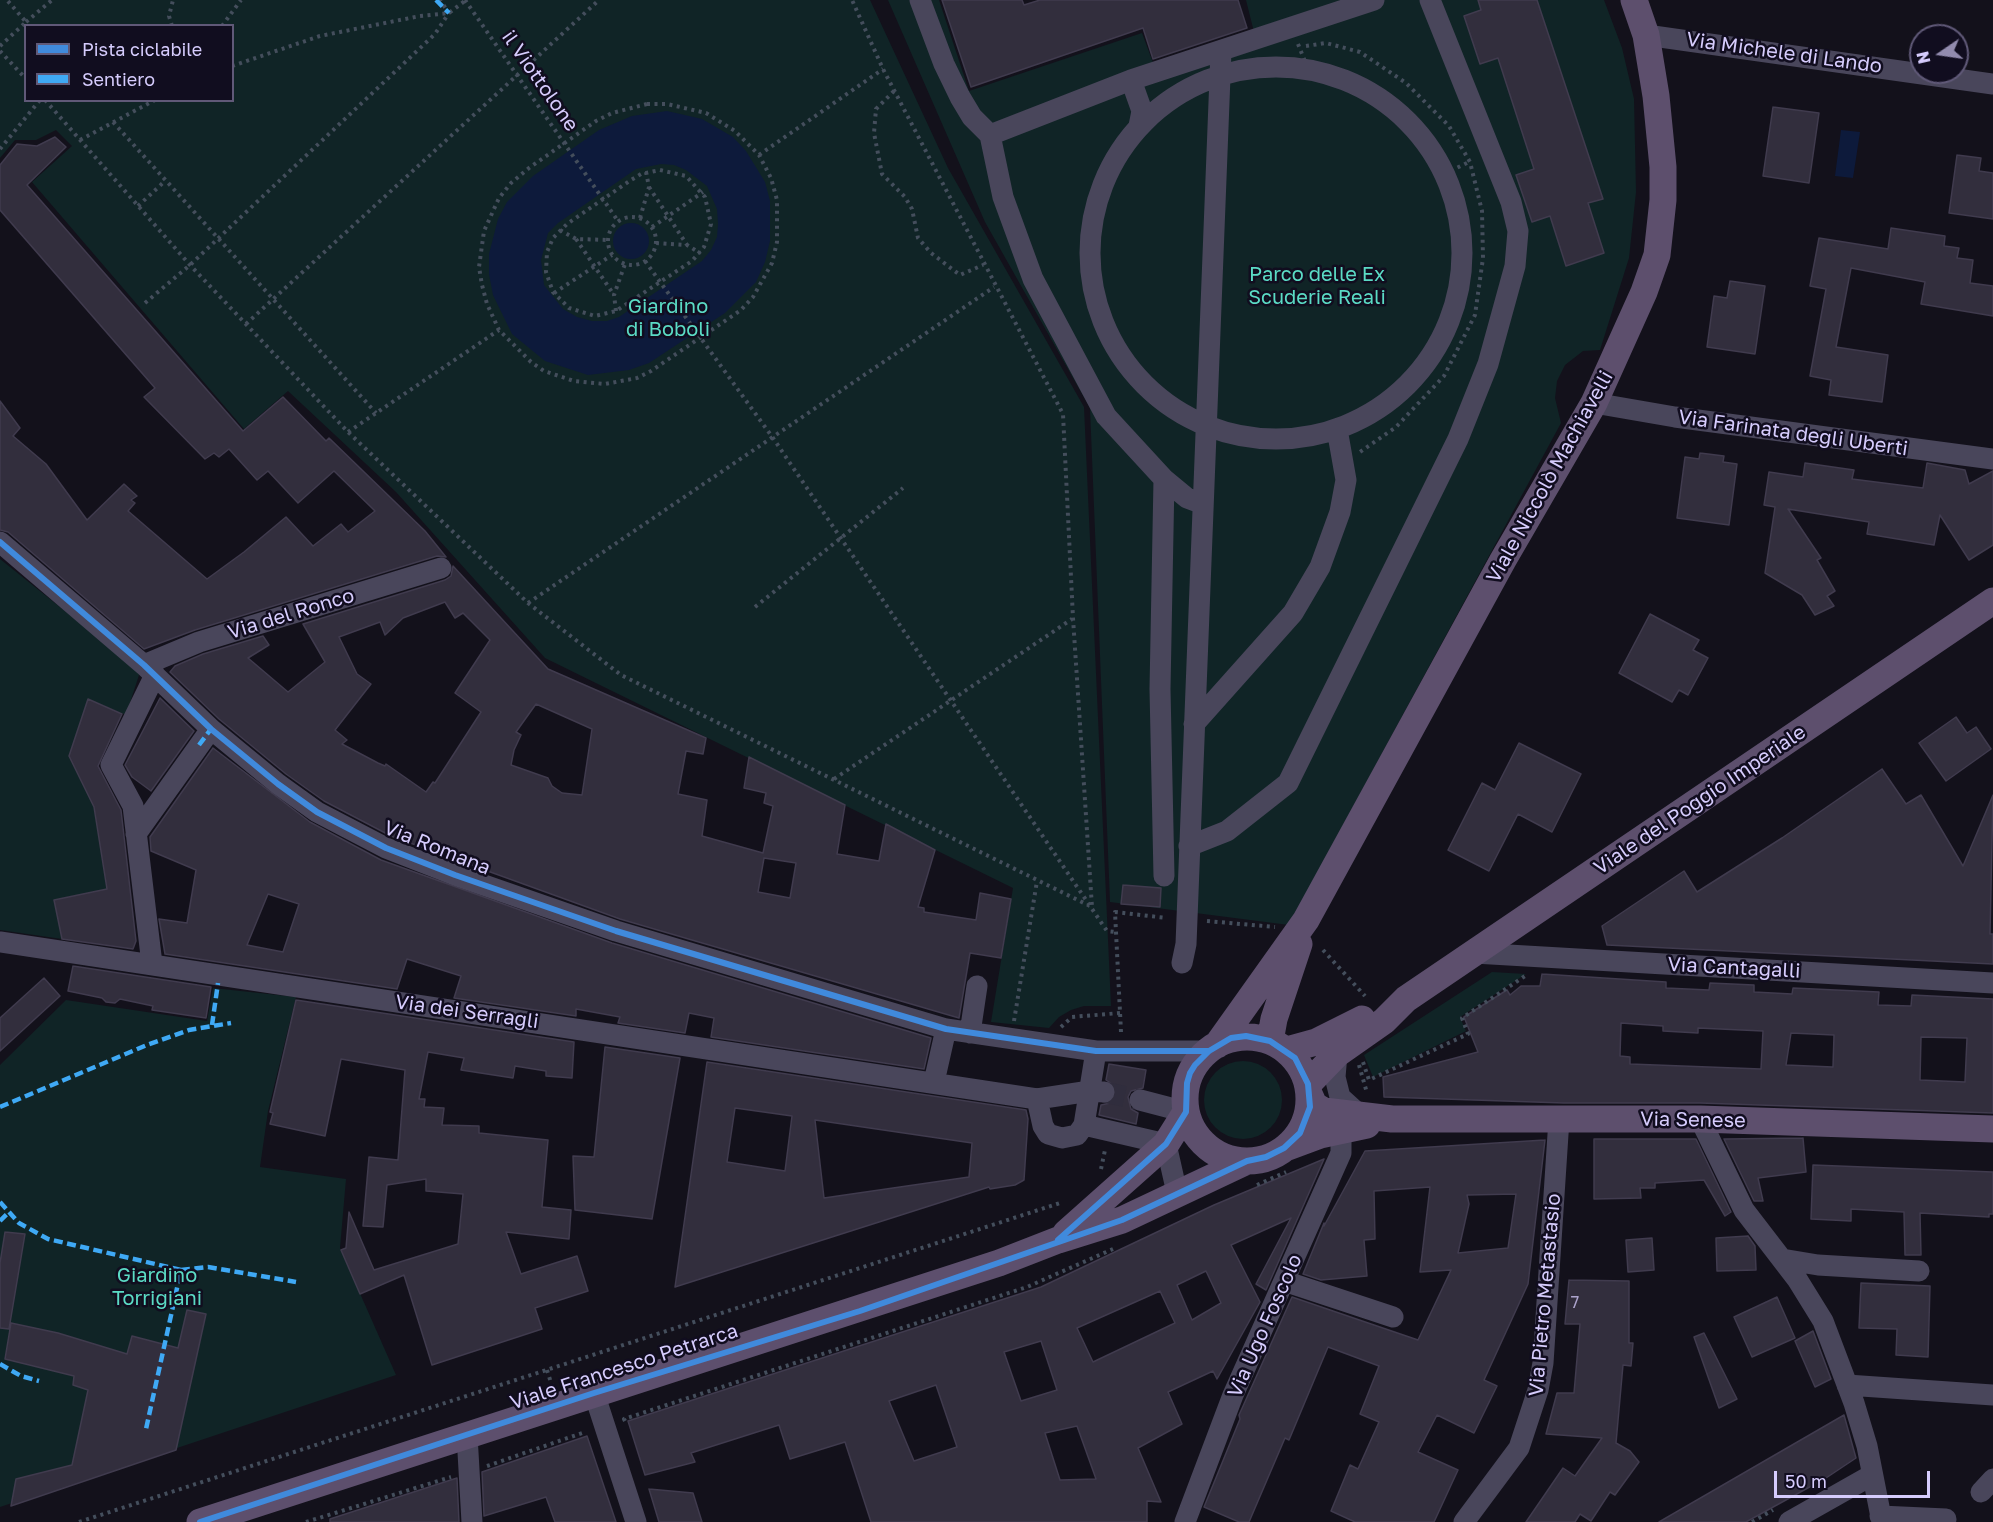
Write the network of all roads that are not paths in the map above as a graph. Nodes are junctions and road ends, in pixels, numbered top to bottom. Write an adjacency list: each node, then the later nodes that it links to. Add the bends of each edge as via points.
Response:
1 (920, 0): 11 (street, via 960,97)
2 (1374, 0): 6 (street)
3 (1430, 0): 25 (street, via 1511,202 1518,231 1515,266 1488,364 1458,439 1288,783 1227,831)
4 (1634, 0): 5 (main road, Viale Niccolò Machiavelli)
5 (1646, 35): 9 (street, Via Michele di Lando); 12 (main road, Viale Niccolò Machiavelli, via 1663,167 1664,200 1657,255)
6 (1221, 51): 7 (street); 8 (street)
7 (1220, 75): 10 (street, via 1190,87); 13 (street); 14 (street, via 1263,66 1308,69 1350,82 1389,104 1421,136 1444,174 1458,216 1462,260 1455,304 1437,346 1411,381 1376,410)
8 (1131, 80): 10 (street, via 1142,111); 11 (street)
9 (1993, 84)
10 (1139, 126): 13 (street, via 1115,158 1097,204 1091,233 1091,273 1100,312 1116,349 1140,380 1171,406)
11 (990, 135): 16 (street, via 1003,197 1033,279 1106,416)
12 (1594, 403): 15 (street, Via Farinata degli Uberti); 27 (main road, Viale Niccolò Machiavelli, via 1503,560)
13 (1206, 425): 14 (street, via 1257,439 1293,438); 17 (street)
14 (1337, 429): 22 (street, via 1346,480 1340,512 1320,567 1293,613)
15 (1993, 459)
16 (1164, 479): 17 (street, via 1187,498); 26 (street, via 1160,689)
17 (1203, 504): 22 (street)
18 (0, 542): 21 (street, Via Romana)
19 (441, 568): 21 (street, Via del Ronco, via 199,642)
20 (1993, 601): 29 (main road, Viale del Poggio Imperiale)
21 (149, 670): 23 (street, Via Romana); 24 (street, via 111,765 130,795)
22 (1194, 724): 25 (street)
23 (205, 737): 24 (street); 35 (street, Via Romana, via 317,812 386,848 454,875 616,932)
24 (136, 834): 31 (street)
25 (1189, 846): 30 (street)
26 (1164, 876)
27 (1306, 921): 37 (main road, Viale Niccolò Machiavelli, via 1274,1019); 38 (main road, Viale Niccolò Machiavelli)
28 (0, 942): 31 (street, Via dei Serragli)
29 (1474, 953): 32 (street, Via Cantagalli); 34 (main road, Viale del Poggio Imperiale)
30 (1182, 963)
31 (152, 964): 41 (street, Via dei Serragli)
32 (1993, 983)
33 (976, 986): 36 (street)
34 (1406, 999): 37 (main road, Viale del Poggio Imperiale, via 1323,1039); 40 (main road, Viale del Poggio Imperiale)
35 (946, 1029): 36 (street, Via Romana); 41 (street)
36 (970, 1033): 39 (street, Via Romana)
37 (1279, 1046): 38 (main road, via 1246,1036); 42 (main road, via 1302,1068)
38 (1213, 1048): 39 (street, Via Romana); 46 (main road, via 1190,1073)
39 (1096, 1051): 43 (street)
40 (1351, 1054): 42 (main road, Viale del Poggio Imperiale); 47 (street, via 1335,1077 1340,1097)
41 (934, 1082): 44 (street, Via dei Serragli)
42 (1309, 1090): 47 (main road, Via Senese, via 1314,1105 1324,1111); 53 (main road, via 1307,1120)
43 (1097, 1092): 44 (street, Via dei Serragli); 50 (street)
44 (1037, 1099): 50 (street, via 1044,1129 1051,1137 1072,1137)
45 (1140, 1100): 46 (street)
46 (1186, 1112): 52 (main road, Viale Francesco Petrarca); 54 (main road, via 1206,1146 1218,1154)
47 (1357, 1115): 48 (main road, Via Senese, via 1392,1119); 53 (main road, Via Senese); 59 (street, Via Ugo Foscolo)
48 (1559, 1119): 49 (main road, Via Senese); 73 (street, Via Pietro Metastasio, via 1538,1390 1519,1448)
49 (1700, 1119): 51 (main road, Via Senese); 57 (street, via 1744,1210)
50 (1084, 1125): 52 (street)
51 (1993, 1130)
52 (1166, 1144): 55 (street); 56 (main road, Viale Francesco Petrarca)
53 (1284, 1148): 54 (main road)
54 (1247, 1161): 55 (main road, Viale Francesco Petrarca)
55 (1177, 1193): 56 (main road, Viale Francesco Petrarca, via 1122,1220)
56 (1058, 1240): 62 (main road, Viale Francesco Petrarca, via 860,1311)
57 (1782, 1259): 58 (street, via 1818,1265); 61 (street, via 1812,1300)
58 (1919, 1270)
59 (1284, 1281): 60 (street); 72 (street, Via Ugo Foscolo, via 1233,1395)
60 (1393, 1317)
61 (1847, 1384): 63 (street); 65 (street)
62 (594, 1393): 64 (main road, Viale Francesco Petrarca); 71 (street)
63 (1993, 1395)
64 (467, 1435): 69 (main road, Viale Francesco Petrarca); 70 (street)
65 (1872, 1475): 66 (street); 67 (street)
66 (1786, 1513)
67 (1881, 1519): 68 (street)
68 (1946, 1519)
69 (200, 1522)
70 (472, 1522)
71 (636, 1522)
72 (1185, 1522)
73 (1464, 1522)

